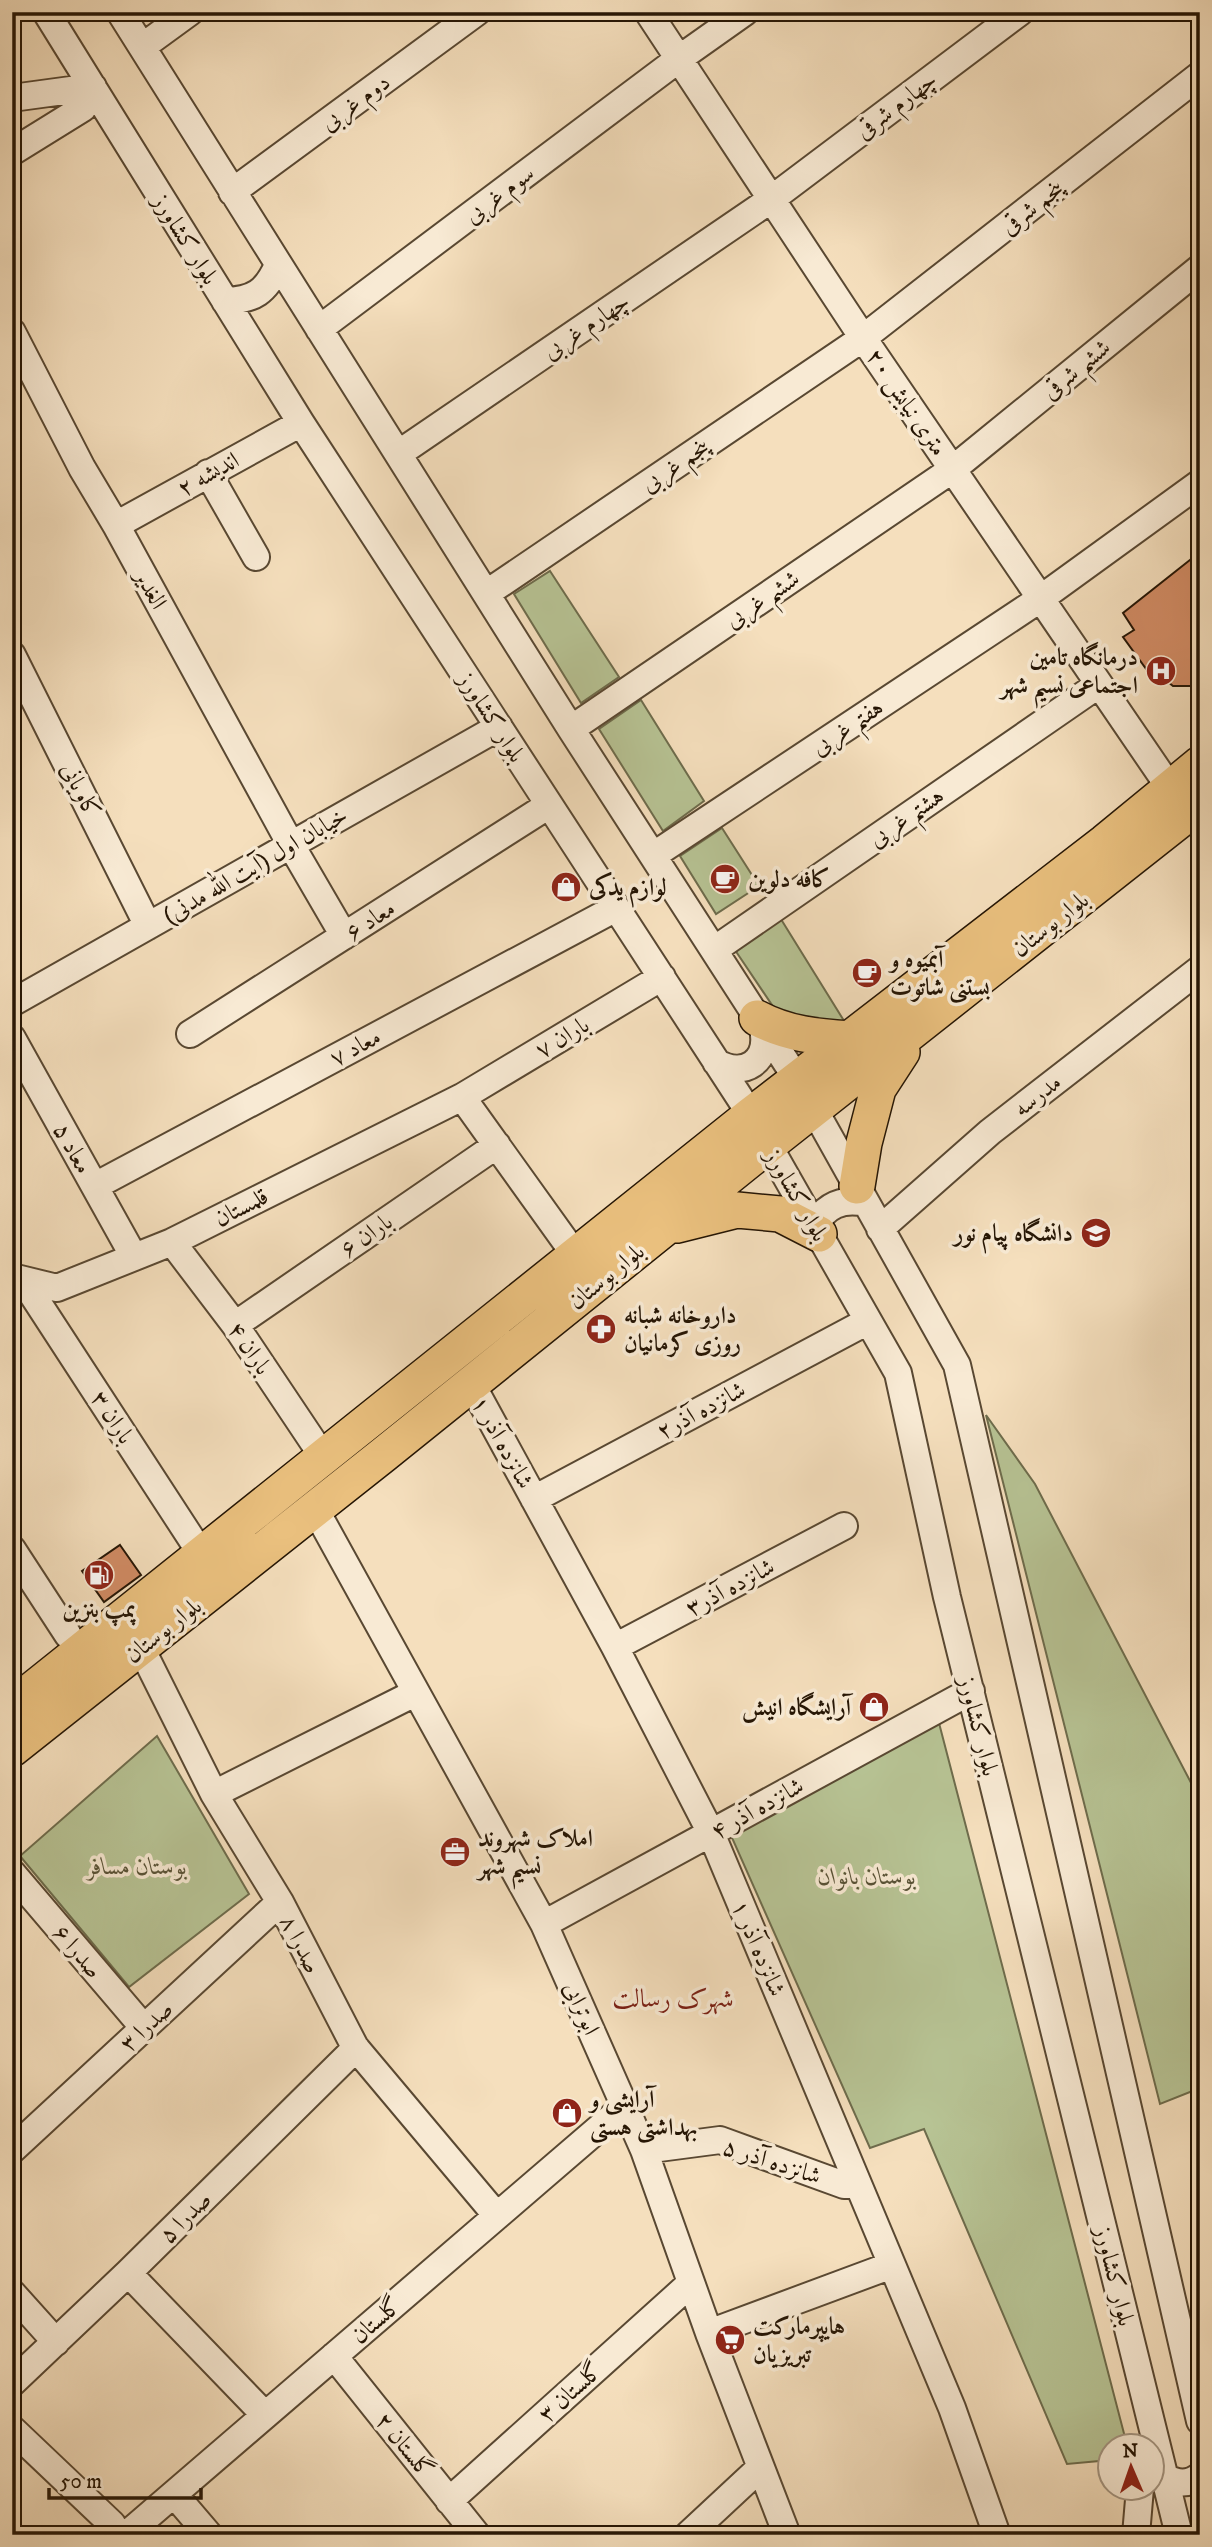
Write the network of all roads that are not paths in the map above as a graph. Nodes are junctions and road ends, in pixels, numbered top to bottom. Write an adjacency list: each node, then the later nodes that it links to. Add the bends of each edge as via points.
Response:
1 (46, 12): 11 (street, بلوار کشاورز)
2 (120, 12): 8 (street, بلوار کشاورز)
3 (191, 12): 8 (street)
4 (477, 12): 14 (street, دوم غربی)
5 (648, 12): 9 (street, ۲۰ متری نیایش)
6 (745, 12): 9 (street, سوم غربی)
7 (1020, 12): 15 (street, چهارم شرقی)
8 (142, 47): 14 (street, بلوار کشاورز)
9 (680, 58): 15 (street, ۲۰ متری نیایش); 19 (street, سوم غربی)
10 (1200, 75): 21 (street, پنجم شرقی)
11 (93, 87): 12 (street); 13 (street, via 83,108); 18 (street, بلوار کشاورز)
12 (12, 98)
13 (12, 152)
14 (232, 192): 16 (street, بلوار کشاورز)
15 (773, 198): 21 (street, ۲۰ متری نیایش); 23 (street, چهارم غربی)
16 (278, 265): 18 (street, via 259,293); 19 (street, بلوار کشاورز)
17 (1200, 268): 24 (street, ششم شرقی)
18 (225, 301): 22 (street, بلوار کشاورز)
19 (319, 329): 23 (street, بلوار کشاورز)
20 (12, 332): 27 (street, الغدیر)
21 (863, 338): 24 (street, ۲۰ متری نیایش); 29 (street, پنجم غربی)
22 (301, 424): 25 (street, اندیشه ۲); 33 (street, بلوار کشاورز)
23 (398, 454): 29 (street, بلوار کشاورز)
24 (953, 469): 30 (street, ۲۰ متری نیایش); 34 (street, ششم غربی)
25 (208, 473): 27 (street, اندیشه ۲); 28 (street)
26 (1200, 483): 30 (street, هفتم غربی)
27 (116, 525): 38 (street, الغدیر)
28 (256, 557)
29 (487, 593): 34 (street, بلوار کشاورز)
30 (1040, 599): 32 (street, ۲۰ متری نیایش); 39 (street, هفتم غربی)
31 (12, 655): 41 (street, کاویانی)
32 (1098, 685): 36 (street, ۲۰ متری نیایش); 43 (street, هشتم غربی)
33 (499, 727): 37 (street, بلوار کشاورز); 38 (street, خیابان اول (آیت الله مدنی))
34 (571, 729): 39 (street, بلوار کشاورز)
35 (1200, 764): 36 (main road, بلوار بوستان)
36 (1185, 796): 48 (main road, بلوار بوستان); 51 (main road, بلوار بوستان, via 1105,842)
37 (550, 805): 40 (street, بلوار کشاورز); 42 (street, معاد ۶)
38 (291, 845): 41 (street, خیابان اول (آیت الله مدنی)); 42 (street, الغدیر)
39 (654, 855): 43 (street, بلوار کشاورز)
40 (616, 908): 45 (street, بلوار کشاورز); 59 (street, معاد ۷)
41 (148, 926): 46 (street, خیابان اول (آیت الله مدنی))
42 (344, 936): 49 (street, معاد ۶)
43 (714, 950): 47 (street, بلوار کشاورز)
44 (1200, 969): 62 (street, مدرسه, via 990,1132)
45 (662, 977): 52 (street, بلوار کشاورز); 54 (street, باران ۷)
46 (16, 992)
47 (760, 1024): 51 (main road); 52 (street, via 765,1040 757,1060 748,1067 726,1068); 53 (street, بلوار کشاورز)
48 (915, 1031): 55 (main road, بلوار بوستان); 60 (main road, via 878,1089 864,1143)
49 (190, 1034)
50 (12, 1038): 59 (street, معاد ۵)
51 (851, 1039): 53 (main road, بلوار بوستان)
52 (716, 1062): 56 (street, بلوار کشاورز)
53 (797, 1079): 55 (street, بلوار کشاورز); 56 (main road, بلوار بوستان)
54 (462, 1097): 57 (street); 64 (street, قلمستان)
55 (814, 1110): 58 (main road, بلوار بوستان); 60 (street, بلوار کشاورز)
56 (751, 1115): 58 (street, بلوار کشاورز); 65 (main road, بلوار بوستان)
57 (497, 1145): 65 (street); 69 (street, باران ۶)
58 (768, 1145): 61 (main road, بلوار بوستان); 63 (street, بلوار کشاورز)
59 (95, 1186): 66 (street, معاد ۵)
60 (861, 1194): 62 (street, بلوار کشاورز); 63 (street, via 830,1207 820,1216)
61 (667, 1227): 63 (main road, via 737,1210 780,1214); 70 (main road, بلوار بوستان)
62 (880, 1229): 105 (street, بلوار کشاورز, via 957,1365)
63 (817, 1230): 68 (street, بلوار کشاورز)
64 (172, 1242): 66 (street, قلمستان); 69 (street, باران ۴)
65 (576, 1255): 71 (main road, بلوار بوستان)
66 (134, 1257): 67 (street, قلمستان, via 57,1288)
67 (18, 1278): 78 (street, باران ۳)
68 (868, 1321): 74 (street, شانزده آذر۲); 82 (street, بلوار کشاورز, via 898,1373)
69 (235, 1325): 73 (street, باران ۴)
70 (472, 1385): 72 (main road, بلوار بوستان); 74 (street, شانزده آذر ۱)
71 (362, 1428): 72 (main road); 73 (main road, بلوار بوستان)
72 (383, 1455): 75 (main road, بلوار بوستان)
73 (324, 1458): 78 (main road, بلوار بوستان)
74 (534, 1499): 80 (street, شانزده آذر ۱)
75 (315, 1509): 81 (main road, بلوار بوستان); 83 (street, ابوترابی)
76 (844, 1526): 80 (street, شانزده آذر۳)
77 (12, 1549): 79 (street)
78 (202, 1555): 84 (main road, بلوار بوستان)
79 (68, 1635)
80 (615, 1647): 87 (street, شانزده آذر ۱)
81 (141, 1648): 85 (main road, بلوار بوستان); 86 (street, صدرا ۸)
82 (971, 1691): 87 (street, شانزده آذر ۴); 110 (street, بلوار کشاورز)
83 (415, 1693): 86 (street); 90 (street, ابوترابی)
84 (12, 1706)
85 (12, 1749)
86 (214, 1794): 89 (street, صدرا ۸)
87 (711, 1833): 90 (street, شانزده آذر ۴); 96 (street, شانزده آذر ۱)
88 (16, 1886): 91 (street, صدرا ۶)
89 (280, 1902): 91 (street, صدرا ۳); 92 (street, صدرا ۸)
90 (544, 1924): 93 (street, ابوترابی)
91 (144, 2028): 94 (street, صدرا ۳)
92 (356, 2048): 97 (street, صدرا ۸); 99 (street, صدرا ۵)
93 (626, 2105): 95 (street, ابوترابی); 97 (street, گلستان)
94 (12, 2150)
95 (644, 2150): 96 (street, شانزده آذر ۵, via 720,2140 844,2185); 100 (street, ابوترابی)
96 (857, 2185): 98 (street, شانزده آذر ۱)
97 (497, 2216): 104 (street, گلستان)
98 (892, 2265): 102 (street); 123 (street, شانزده آذر ۱, via 952,2408)
99 (128, 2273): 103 (street, صدرا ۵); 107 (street)
100 (691, 2283): 102 (street, ابوترابی); 116 (street, گلستان ۳)
101 (12, 2293): 103 (street)
102 (709, 2333): 111 (street, ابوترابی)
103 (56, 2342): 106 (street, صدرا ۵)
104 (334, 2356): 107 (street, گلستان); 116 (street, گلستان ۲)
105 (1193, 2380): 108 (street, بلوار کشاورز)
106 (12, 2384)
107 (265, 2415): 115 (street, گلستان)
108 (1200, 2421)
109 (12, 2429): 118 (street)
110 (1149, 2432)
111 (760, 2468): 121 (street); 122 (street, ابوترابی)
112 (1200, 2476): 113 (street, via 1180,2483)
113 (1166, 2477)
114 (1166, 2481): 125 (street, بلوار کشاورز)
115 (174, 2494): 118 (street, گلستان); 119 (street)
116 (449, 2501): 120 (street, گلستان ۲)
117 (1139, 2502): 124 (street)
118 (119, 2529)
119 (209, 2535)
120 (477, 2535)
121 (688, 2535)
122 (787, 2535)
123 (997, 2535)
124 (1136, 2535)
125 (1179, 2535)

